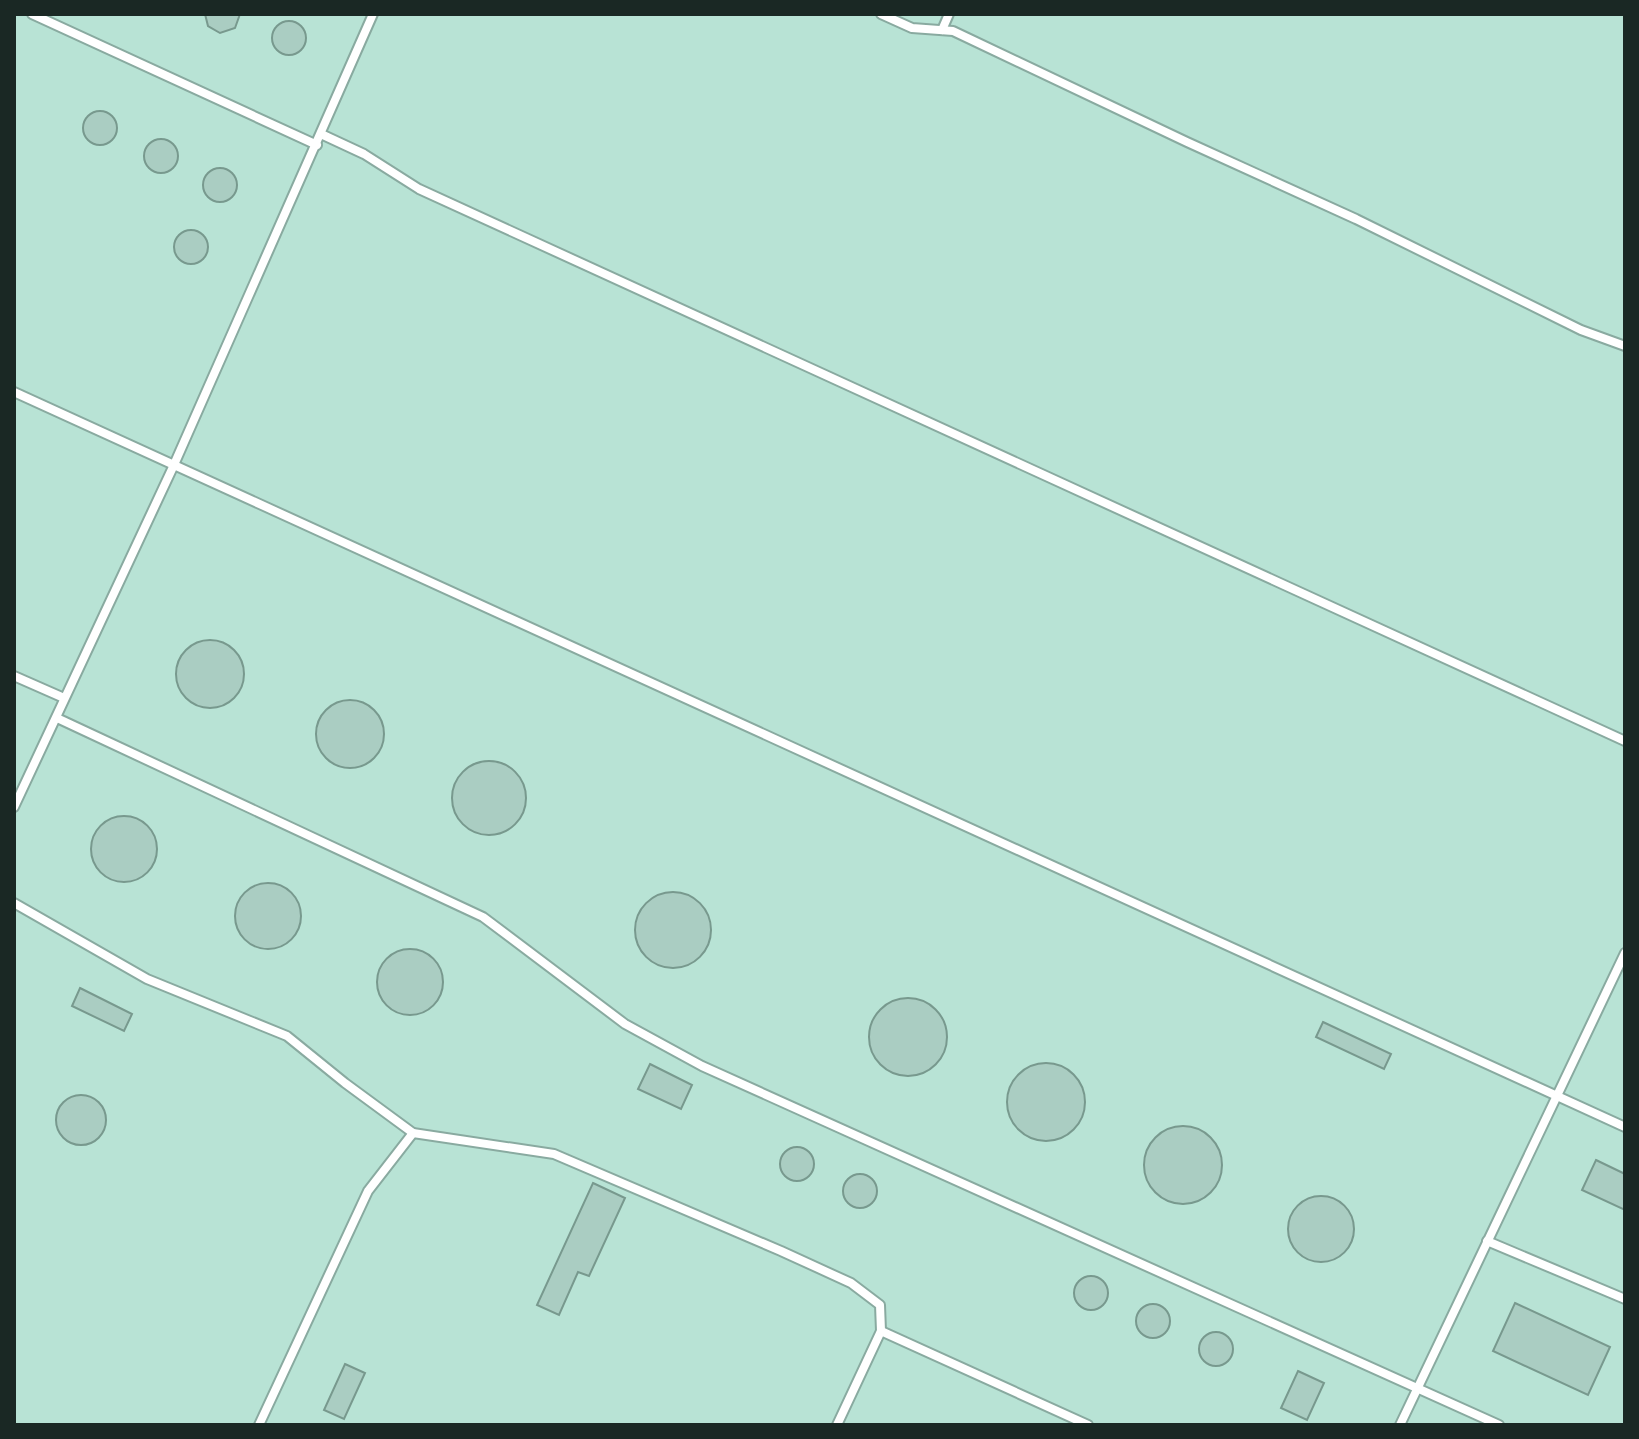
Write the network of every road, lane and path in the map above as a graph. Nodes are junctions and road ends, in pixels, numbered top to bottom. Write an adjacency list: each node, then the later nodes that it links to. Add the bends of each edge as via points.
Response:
1 (32, 14): 7 (lane)
2 (373, 14): 6 (lane)
3 (881, 14): 5 (lane, via 912,28)
4 (949, 14): 5 (lane)
5 (942, 30): 8 (lane)
6 (321, 134): 7 (lane); 14 (lane, via 434,196)
7 (317, 145): 10 (lane)
8 (1625, 346)
9 (14, 392): 10 (lane)
10 (173, 467): 12 (lane); 18 (lane)
11 (14, 676): 12 (lane)
12 (64, 698): 13 (lane)
13 (57, 718): 15 (lane); 24 (lane, via 483,917 625,1024 702,1066)
14 (1625, 741)
15 (14, 807)
16 (14, 903): 20 (lane, via 147,979 287,1036)
17 (1625, 953): 18 (lane)
18 (1556, 1095): 19 (lane); 21 (lane)
19 (1625, 1127)
20 (413, 1133): 23 (lane, via 554,1154 661,1199 851,1283 880,1305); 25 (lane, via 368,1191)
21 (1487, 1241): 22 (lane); 24 (lane)
22 (1625, 1299)
23 (881, 1331): 26 (lane); 27 (lane)
24 (1417, 1388): 28 (lane); 29 (lane)
25 (259, 1425)
26 (837, 1425)
27 (1088, 1425)
28 (1400, 1425)
29 (1499, 1425)

